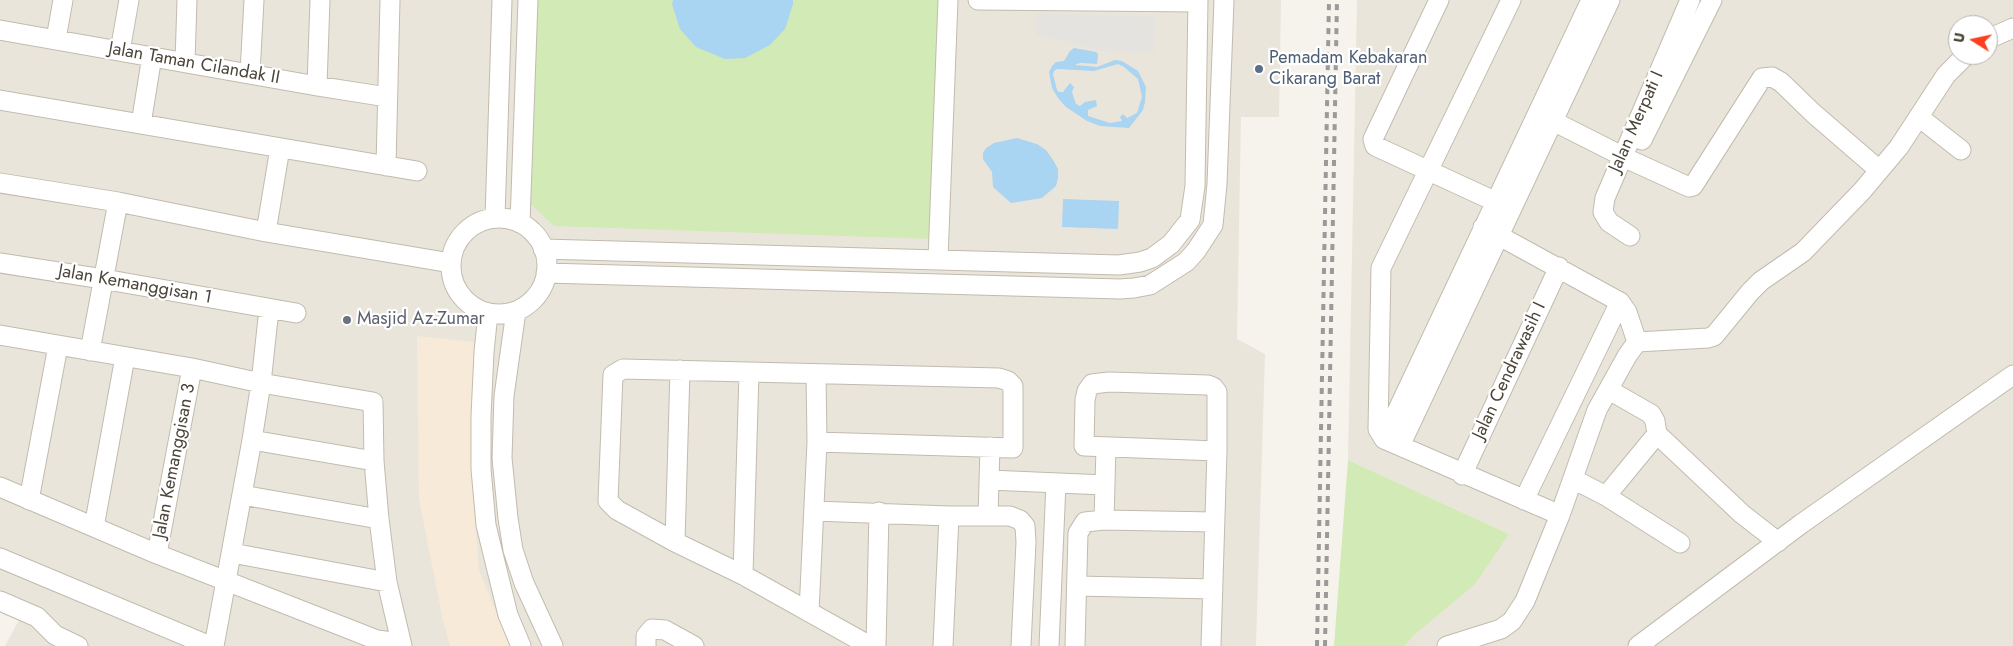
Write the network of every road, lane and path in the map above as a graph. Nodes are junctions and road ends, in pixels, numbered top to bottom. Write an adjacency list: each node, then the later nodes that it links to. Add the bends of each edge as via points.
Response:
1 (63, 0): 22 (street)
2 (129, 0): 23 (street)
3 (187, 0): 25 (street)
4 (254, 0): 27 (street)
5 (320, 0): 28 (street)
6 (390, 0): 29 (street)
7 (502, 0): 44 (street)
8 (528, 0): 45 (street)
9 (948, 0): 50 (street)
10 (978, 0): 18 (street)
11 (1224, 0): 54 (street, via 1217,184 1212,225 1186,262 1150,285 1120,289)
12 (1439, 0): 38 (street, via 1373,139 1376,146)
13 (1511, 0): 38 (street)
14 (1591, 0): 31 (street)
15 (1610, 0): 31 (street)
16 (1690, 0): 36 (street, Jalan Merpati I)
17 (1712, 0): 36 (street)
18 (1198, 1): 50 (street, via 1195,186 1190,220 1171,244 1152,258 1125,264)
19 (2013, 28): 21 (street)
20 (0, 30): 22 (street, Jalan Taman Cilandak II)
21 (1998, 35)
22 (56, 40): 23 (street, Jalan Taman Cilandak II)
23 (120, 51): 24 (street, Jalan Taman Cilandak II)
24 (152, 56): 25 (street, Jalan Taman Cilandak II); 33 (street)
25 (185, 62): 27 (street, Jalan Taman Cilandak II)
26 (1956, 65): 32 (street)
27 (250, 73): 28 (street, Jalan Taman Cilandak II)
28 (318, 86): 29 (street, Jalan Taman Cilandak II)
29 (387, 97): 37 (street)
30 (0, 100): 33 (street)
31 (1545, 117): 36 (street); 43 (street)
32 (1919, 117): 35 (street); 39 (street)
33 (141, 124): 34 (street)
34 (280, 148): 37 (street); 47 (street)
35 (1961, 150)
36 (1627, 159): 39 (street, via 1685,186 1693,186 1762,78 1767,76 1781,82); 48 (street, Jalan Merpati I, via 1608,187 1603,212 1609,222)
37 (386, 166): 40 (street)
38 (1429, 169): 43 (street); 76 (street, via 1381,268 1378,429)
39 (1879, 170): 62 (street, via 1803,252 1750,292 1714,336)
40 (417, 172)
41 (0, 183): 42 (street)
42 (118, 202): 47 (street); 55 (street)
43 (1503, 205): 46 (street)
44 (496, 218): 45 (street); 52 (street, via 470,228 454,250)
45 (520, 223): 49 (street, via 530,230)
46 (1491, 231): 53 (street); 76 (street)
47 (266, 232): 52 (street)
48 (1630, 236)
49 (544, 249): 50 (street); 54 (street)
50 (938, 259)
51 (0, 263): 55 (street, Jalan Kemanggisan 1)
52 (452, 263): 59 (street, via 455,283 465,300)
53 (1558, 267): 56 (street); 81 (street, Jalan Cendrawasih I)
54 (546, 273): 58 (street, via 536,296)
55 (103, 279): 57 (street, Jalan Kemanggisan 1); 64 (street)
56 (1620, 302): 62 (street); 90 (street)
57 (269, 309): 60 (street, Jalan Kemanggisan 1); 71 (street)
58 (516, 311): 59 (street); 118 (street, via 504,396 502,458 508,518 513,550 524,583)
59 (488, 313): 117 (street, via 481,416 486,525 508,615)
60 (296, 314)
61 (0, 335): 63 (street)
62 (1637, 342): 72 (street)
63 (58, 346): 64 (street); 89 (street)
64 (90, 351): 65 (street)
65 (125, 357): 66 (street); 99 (street)
66 (192, 368): 71 (street); 104 (street, Jalan Kemanggisan 3)
67 (680, 370): 68 (street); 100 (street); 100 (street, via 623,369 613,375 608,501 616,510)
68 (749, 373): 69 (street); 106 (street)
69 (816, 374): 75 (street); 77 (street, via 999,378 1008,381 1014,386 1013,448)
70 (2013, 375): 101 (street)
71 (261, 383): 74 (street); 80 (street, via 370,401 374,404)
72 (1609, 390): 73 (street, via 1651,414); 82 (street, via 1597,410)
73 (1657, 434): 88 (street); 101 (street, via 1742,514)
74 (252, 440): 80 (street); 87 (street)
75 (816, 442): 77 (street); 91 (street)
76 (1392, 442): 81 (street)
77 (990, 447): 83 (street)
78 (1106, 447): 79 (street); 79 (street, via 1084,446 1085,400 1092,384 1199,384 1213,387 1217,392); 85 (street)
79 (1217, 451): 98 (street)
80 (374, 461): 96 (street)
81 (1462, 474): 90 (street)
82 (1573, 479): 88 (street); 95 (street)
83 (989, 480): 84 (street); 94 (street)
84 (1056, 483): 85 (street); 125 (street)
85 (1105, 485): 97 (street)
86 (0, 487): 89 (street)
87 (242, 495): 96 (street); 103 (street)
88 (1606, 496): 102 (street)
89 (29, 500): 99 (street)
90 (1524, 500): 95 (street)
91 (814, 511): 92 (street); 112 (street)
92 (879, 512): 93 (street); 122 (street)
93 (949, 516): 94 (street); 123 (street)
94 (988, 516): 124 (street, via 1010,516 1025,526)
95 (1560, 516): 128 (street, via 1525,601 1512,621 1501,629)
96 (379, 519): 108 (street)
97 (1104, 520): 98 (street); 109 (street, via 1085,522 1078,533)
98 (1214, 522): 110 (street)
99 (94, 527): 104 (street)
100 (675, 542): 106 (street)
101 (1778, 542): 129 (street)
102 (1680, 543)
103 (232, 553): 107 (street); 108 (street)
104 (158, 554): 107 (street)
105 (0, 558): 116 (street)
106 (743, 576): 112 (street)
107 (227, 580): 114 (street, via 377,640); 116 (street)
108 (386, 582): 114 (street)
109 (1077, 586): 110 (street); 126 (street)
110 (1213, 589): 127 (street)
111 (0, 601): 113 (street, via 36,617)
112 (809, 612): 121 (street)
113 (51, 640): 115 (street)
114 (401, 644)
115 (78, 646)
116 (212, 646)
117 (521, 646)
118 (553, 646)
119 (646, 646): 120 (street, via 646,636 652,629 665,630)
120 (694, 646)
121 (870, 646)
122 (876, 646)
123 (943, 646)
124 (1021, 646)
125 (1049, 646)
126 (1075, 646)
127 (1211, 646)
128 (1447, 646)
129 (1638, 646)

